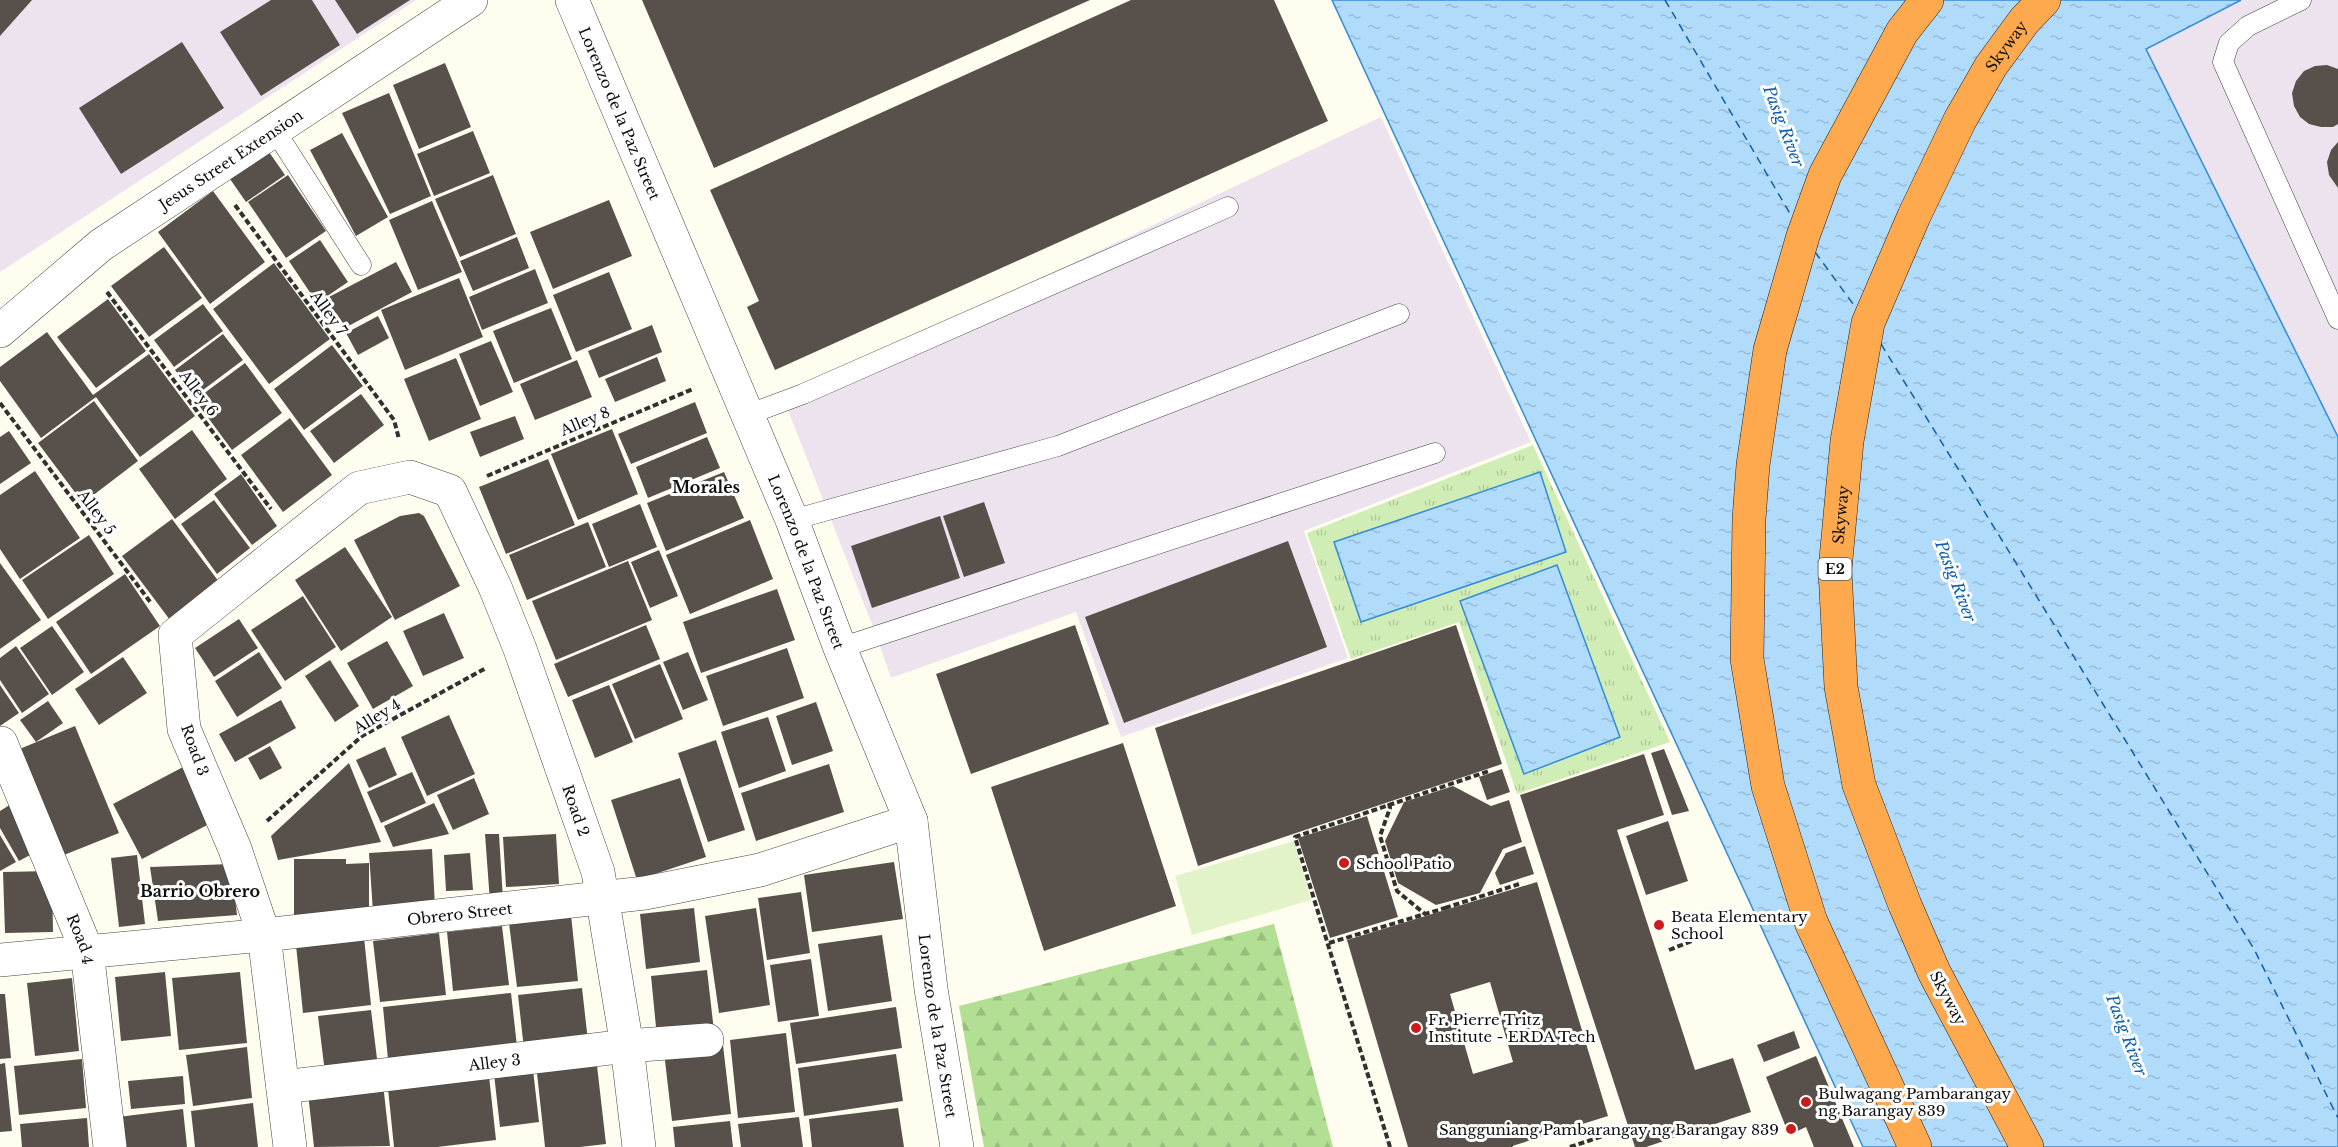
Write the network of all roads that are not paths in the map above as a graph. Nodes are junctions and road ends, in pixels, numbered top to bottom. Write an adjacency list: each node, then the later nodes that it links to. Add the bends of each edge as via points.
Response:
1 (471, 0): 6 (street, Jesus Street Extension)
2 (572, 0): 12 (street, Lorenzo de la Paz Street)
3 (1927, 0): 30 (highway, via 1902,32 1825,175 1770,350 1753,465 1747,659 1768,786 1811,922)
4 (2044, 0): 31 (highway, Skyway / E2, via 1990,66 1960,120 1868,323 1847,441 1834,570 1841,687 1858,785 1934,972)
5 (2301, 0): 10 (lane, via 2248,26 2229,43 2223,62)
6 (274, 129): 8 (lane); 11 (street, Jesus Street Extension, via 101,245)
7 (1228, 207): 12 (lane, via 804,394)
8 (361, 265)
9 (1399, 314): 14 (lane, via 1058,446)
10 (2338, 319)
11 (0, 332)
12 (747, 415): 14 (street, Lorenzo de la Paz Street)
13 (1435, 453): 16 (lane)
14 (792, 520): 16 (street, Lorenzo de la Paz Street)
15 (175, 635): 19 (street, Road 2, via 359,488 410,477 450,491 520,650); 20 (street, Road 3, via 184,729 235,849)
16 (840, 648): 18 (street, Lorenzo de la Paz Street)
17 (1, 742): 21 (street, Road 4)
18 (911, 821): 19 (street, Obrero Street, via 760,870); 29 (street, Lorenzo de la Paz Street, via 931,989)
19 (604, 899): 20 (street, Obrero Street); 24 (street, Road 2)
20 (264, 935): 21 (street, Obrero Street); 25 (street, Road 3)
21 (87, 951): 22 (street, Obrero Street); 26 (street, Road 4)
22 (0, 960)
23 (706, 1040): 24 (street, Alley 3)
24 (627, 1046): 25 (street, Alley 3); 28 (street, Road 2)
25 (283, 1087): 27 (street, Road 3)
26 (110, 1147)
27 (290, 1147)
28 (639, 1147)
29 (957, 1147)
30 (1915, 1147)
31 (2027, 1147)

